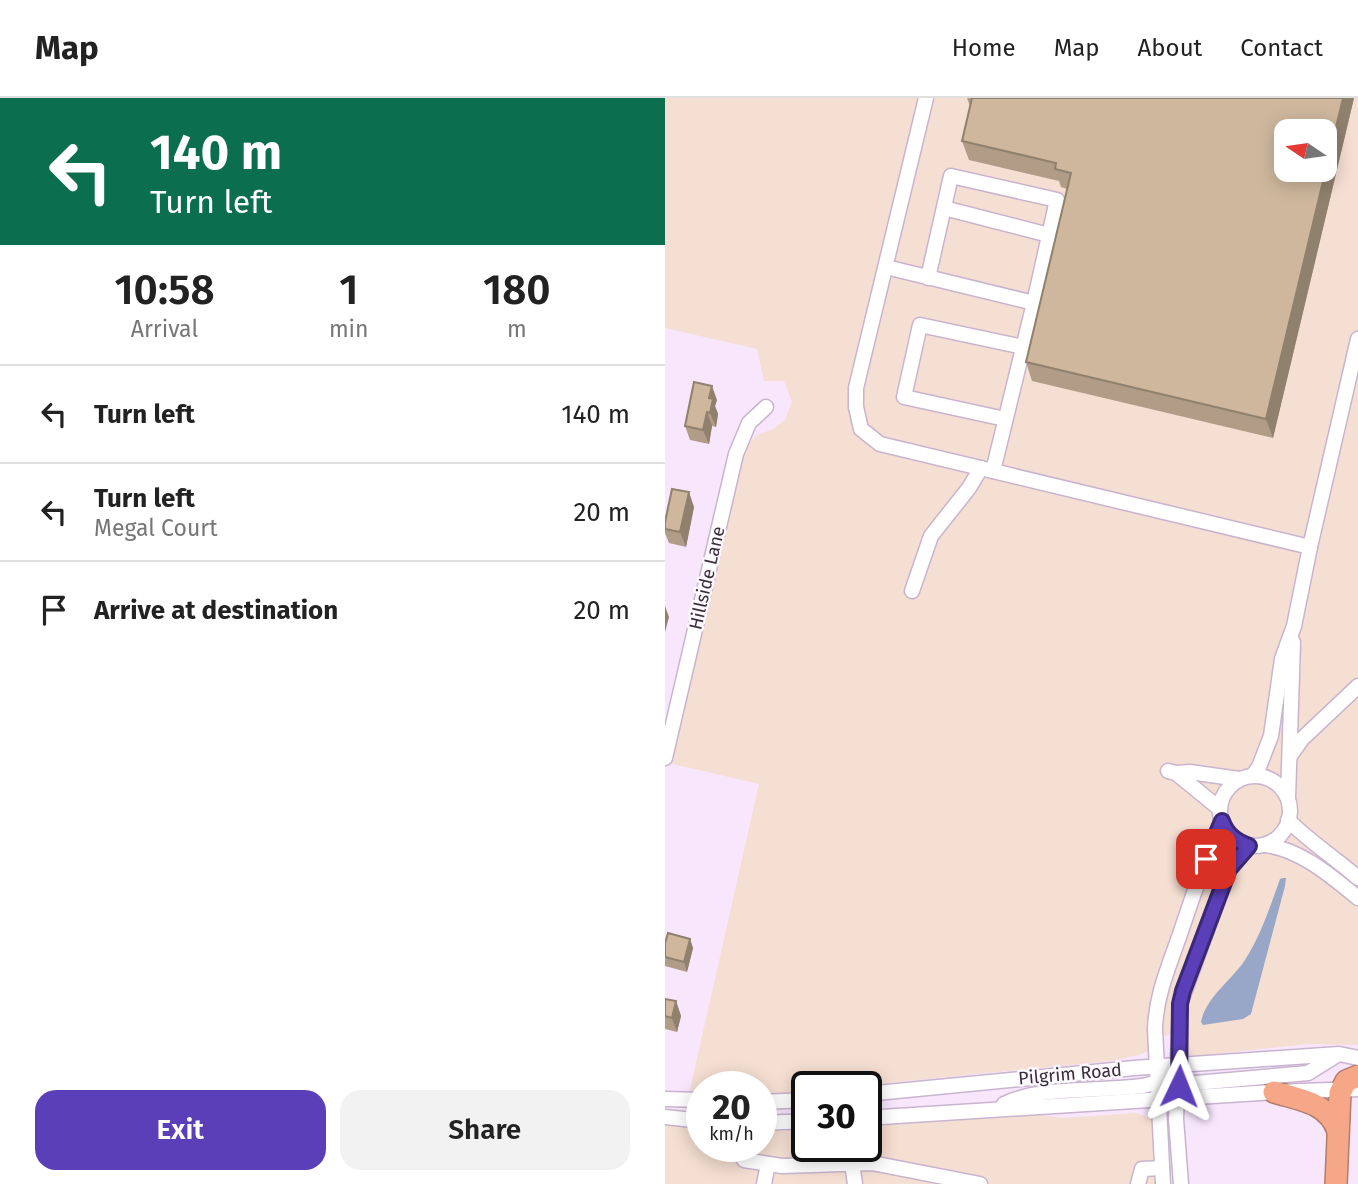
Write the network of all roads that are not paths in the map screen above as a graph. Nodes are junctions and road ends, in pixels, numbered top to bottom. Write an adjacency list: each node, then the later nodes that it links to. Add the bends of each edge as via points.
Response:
1 (926, 98): 4 (street)
2 (944, 208): 3 (street); 3 (street, via 951,176 1057,200); 5 (street)
3 (1049, 236): 6 (street)
4 (886, 267): 5 (street); 11 (street, via 856,388 861,429 880,444)
5 (928, 278): 6 (street)
6 (1034, 303): 8 (street)
7 (1358, 340): 12 (street)
8 (1023, 347): 10 (street); 10 (street, via 920,326 904,397)
9 (766, 407): 16 (street, Hillside Lane, via 748,423 736,454)
10 (1005, 419): 11 (street)
11 (987, 469): 12 (street); 13 (street, via 931,536)
12 (1310, 547): 14 (street)
13 (912, 591)
14 (1294, 626): 17 (street); 18 (street, via 1282,659 1271,736 1259,767)
15 (1358, 686): 17 (street, via 1301,739)
16 (665, 758)
17 (1290, 758): 19 (street)
18 (1246, 777): 19 (street, via 1268,778); 20 (street, via 1227,788); 20 (street, via 1172,772)
19 (1288, 798): 21 (street)
20 (1221, 815): 22 (street, via 1225,830 1235,841); 28 (street, via 1159,994)
21 (1288, 820): 22 (street, via 1277,839); 23 (street)
22 (1256, 846): 24 (street, via 1281,847 1299,855); 27 (street, via 1229,869 1183,991)
23 (1358, 878)
24 (1358, 898)
25 (1339, 1054): 26 (street, Pilgrim Road); 27 (street, Pilgrim Road); 33 (street, via 1308,1073)
26 (1358, 1058)
27 (1179, 1065): 28 (street, Pilgrim Road); 30 (street); 33 (street)
28 (1157, 1066): 30 (street); 32 (street, Pilgrim Road)
29 (1358, 1076): 31 (highway, via 1349,1079)
30 (1158, 1082): 37 (street); 38 (street, via 1014,1099)
31 (1349, 1089): 34 (street); 42 (highway)
32 (882, 1092)
33 (1178, 1092): 34 (street); 37 (street); 53 (street)
34 (1274, 1092): 42 (highway, via 1322,1108)
35 (665, 1098): 36 (street)
36 (686, 1099)
37 (1159, 1099): 38 (street, Pilgrim Road); 46 (street)
38 (991, 1110): 40 (street, Pilgrim Road)
39 (665, 1116): 41 (street)
40 (882, 1117)
41 (686, 1119)
42 (1338, 1131): 54 (highway)
43 (756, 1162): 45 (street)
44 (852, 1163): 45 (street); 47 (street, via 894,1166); 49 (street)
45 (768, 1164): 48 (street)
46 (1162, 1168): 51 (street, via 1142,1169); 52 (street)
47 (951, 1181): 50 (street)
48 (764, 1184)
49 (855, 1184)
50 (980, 1184)
51 (1138, 1184)
52 (1163, 1184)
53 (1181, 1184)
54 (1336, 1184)

